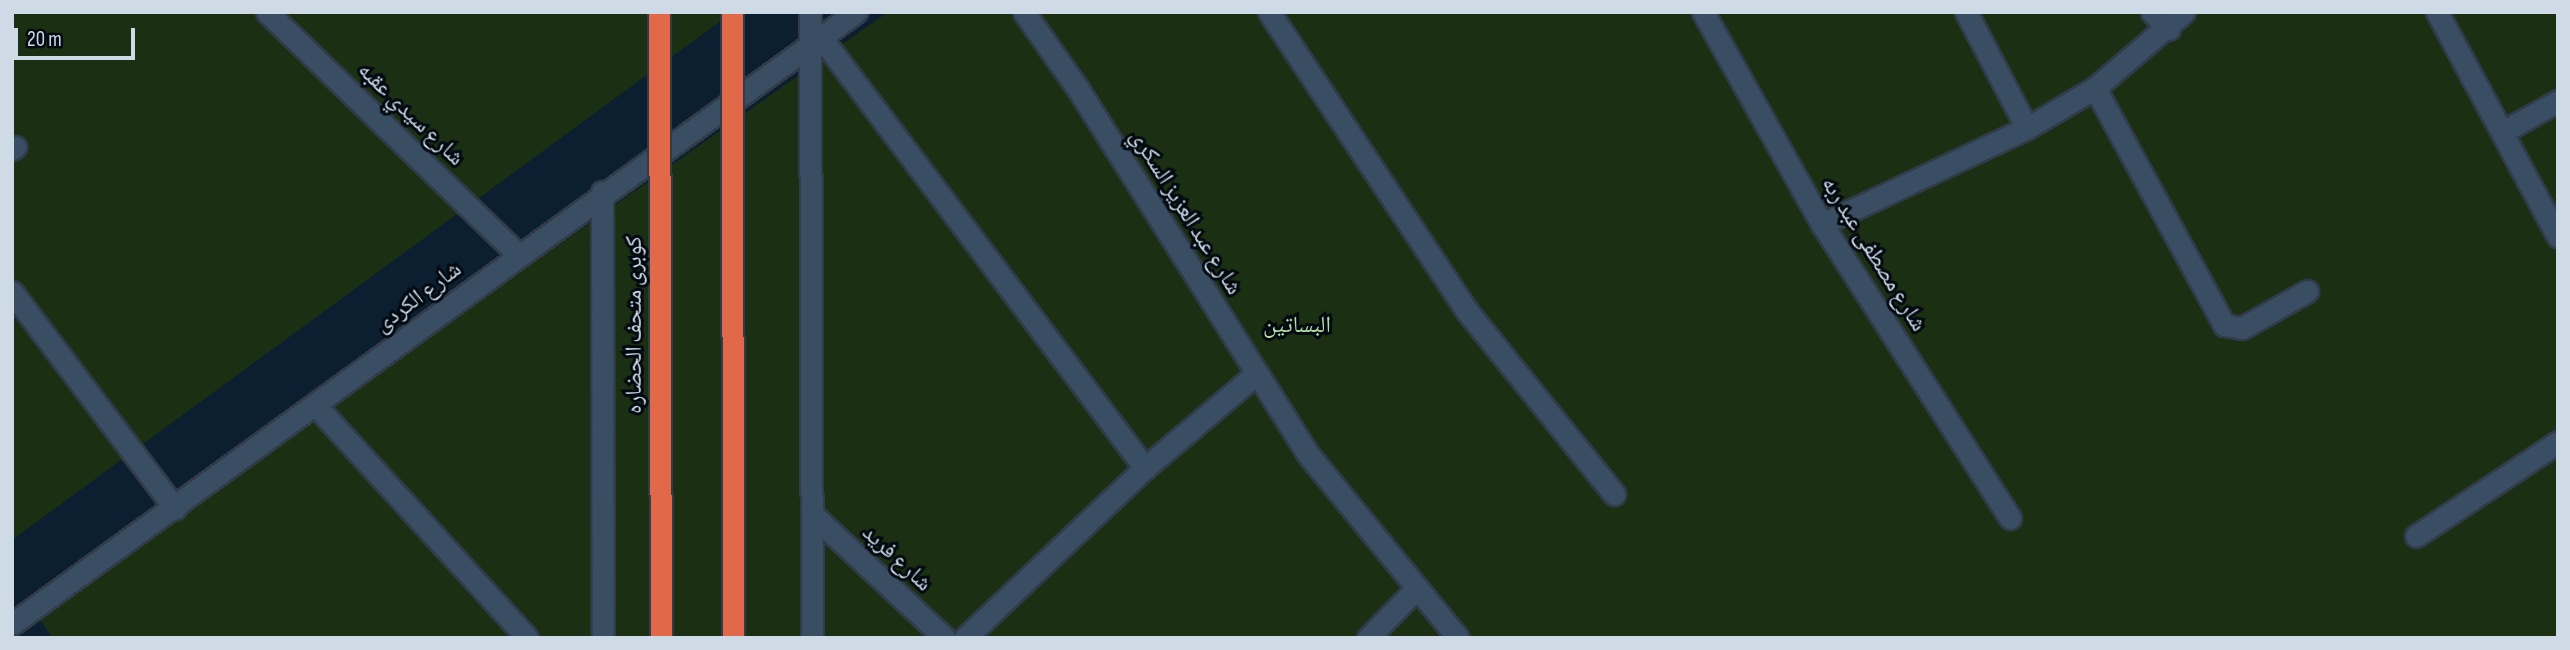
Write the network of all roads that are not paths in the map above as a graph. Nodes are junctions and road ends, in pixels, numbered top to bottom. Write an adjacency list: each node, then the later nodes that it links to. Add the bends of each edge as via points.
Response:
1 (267, 12): 22 (street, شارع سيدي عقبه)
2 (659, 12): 38 (highway, كوبرى متحف الحضاره, bridge)
3 (732, 12): 39 (highway, bridge)
4 (810, 12): 14 (street)
5 (856, 12): 14 (street, شارع الكردى)
6 (1024, 12): 25 (street, شارع عبد العزيز السكري, via 1079,89)
7 (1269, 12): 29 (street, via 1467,311)
8 (1703, 12): 20 (street, شارع مصطفى عبد ربه)
9 (1966, 12): 17 (street)
10 (2152, 12): 13 (street)
11 (2184, 12): 13 (street)
12 (2437, 12): 18 (street)
13 (2169, 29): 15 (street)
14 (815, 40): 19 (street, شارع الكردى); 28 (street); 31 (street)
15 (2095, 88): 17 (street); 23 (street, via 2224,324 2242,328)
16 (2558, 101): 18 (street)
17 (2027, 128): 20 (street)
18 (2504, 131): 21 (street)
19 (602, 192): 22 (street, شارع الكردى); 37 (street)
20 (1822, 224): 32 (street, شارع مصطفى عبد ربه)
21 (2558, 237)
22 (518, 254): 26 (street, شارع الكردى)
23 (2307, 291)
24 (12, 292): 30 (street)
25 (1256, 374): 28 (street); 34 (street, شارع عبد العزيز السكري, via 1307,453)
26 (317, 407): 30 (street, شارع الكردى); 36 (street)
27 (2558, 442): 33 (street)
28 (1145, 468): 42 (street)
29 (1614, 494)
30 (175, 508): 35 (street, شارع الكردى)
31 (814, 516): 40 (street); 41 (street, شارع فريد)
32 (2010, 518)
33 (2416, 536)
34 (1417, 588): 43 (street); 44 (street, شارع عبد العزيز السكري)
35 (19, 627)
36 (527, 638)
37 (603, 638)
38 (661, 638)
39 (733, 638)
40 (812, 638)
41 (945, 638)
42 (965, 638)
43 (1367, 638)
44 (1458, 638)

